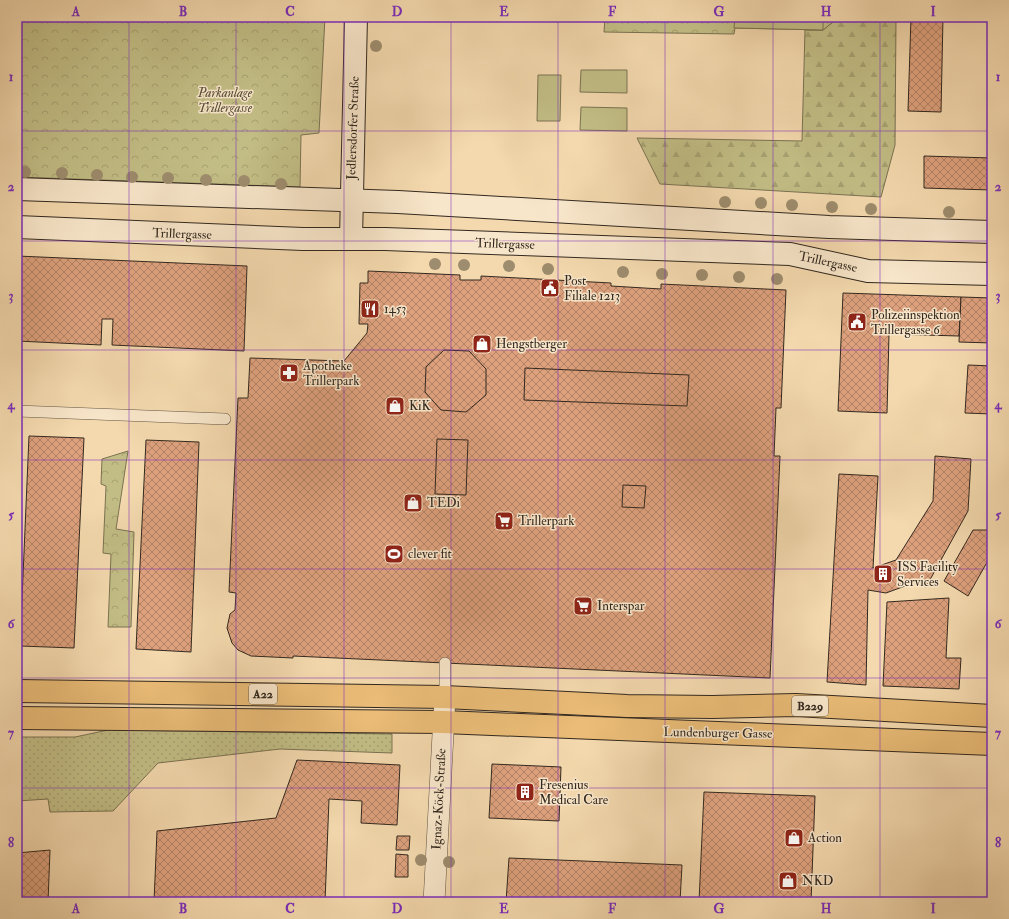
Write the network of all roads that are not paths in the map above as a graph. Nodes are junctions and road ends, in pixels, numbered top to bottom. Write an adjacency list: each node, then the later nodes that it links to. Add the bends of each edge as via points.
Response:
1 (356, 17): 3 (street, Jedlersdorfer Straße)
2 (17, 189): 3 (street)
3 (351, 201): 5 (street, via 829,227); 6 (street, Jedlersdorfer Straße)
4 (17, 227): 6 (street, Trillergasse)
5 (992, 232)
6 (351, 238): 7 (street, Trillergasse, via 790,254 868,271)
7 (992, 274)
8 (17, 411): 9 (lane)
9 (225, 419)
10 (445, 663): 12 (lane)
11 (17, 691): 12 (main road, A22)
12 (445, 697): 13 (main road, Lundenburger Gasse / B229, via 627,706 796,705); 15 (street, Ignaz-Köck-Straße)
13 (992, 716)
14 (17, 718): 15 (main road, A22)
15 (443, 722): 16 (main road, Lundenburger Gasse / B229); 17 (street, Ignaz-Köck-Straße)
16 (992, 744)
17 (434, 902)

